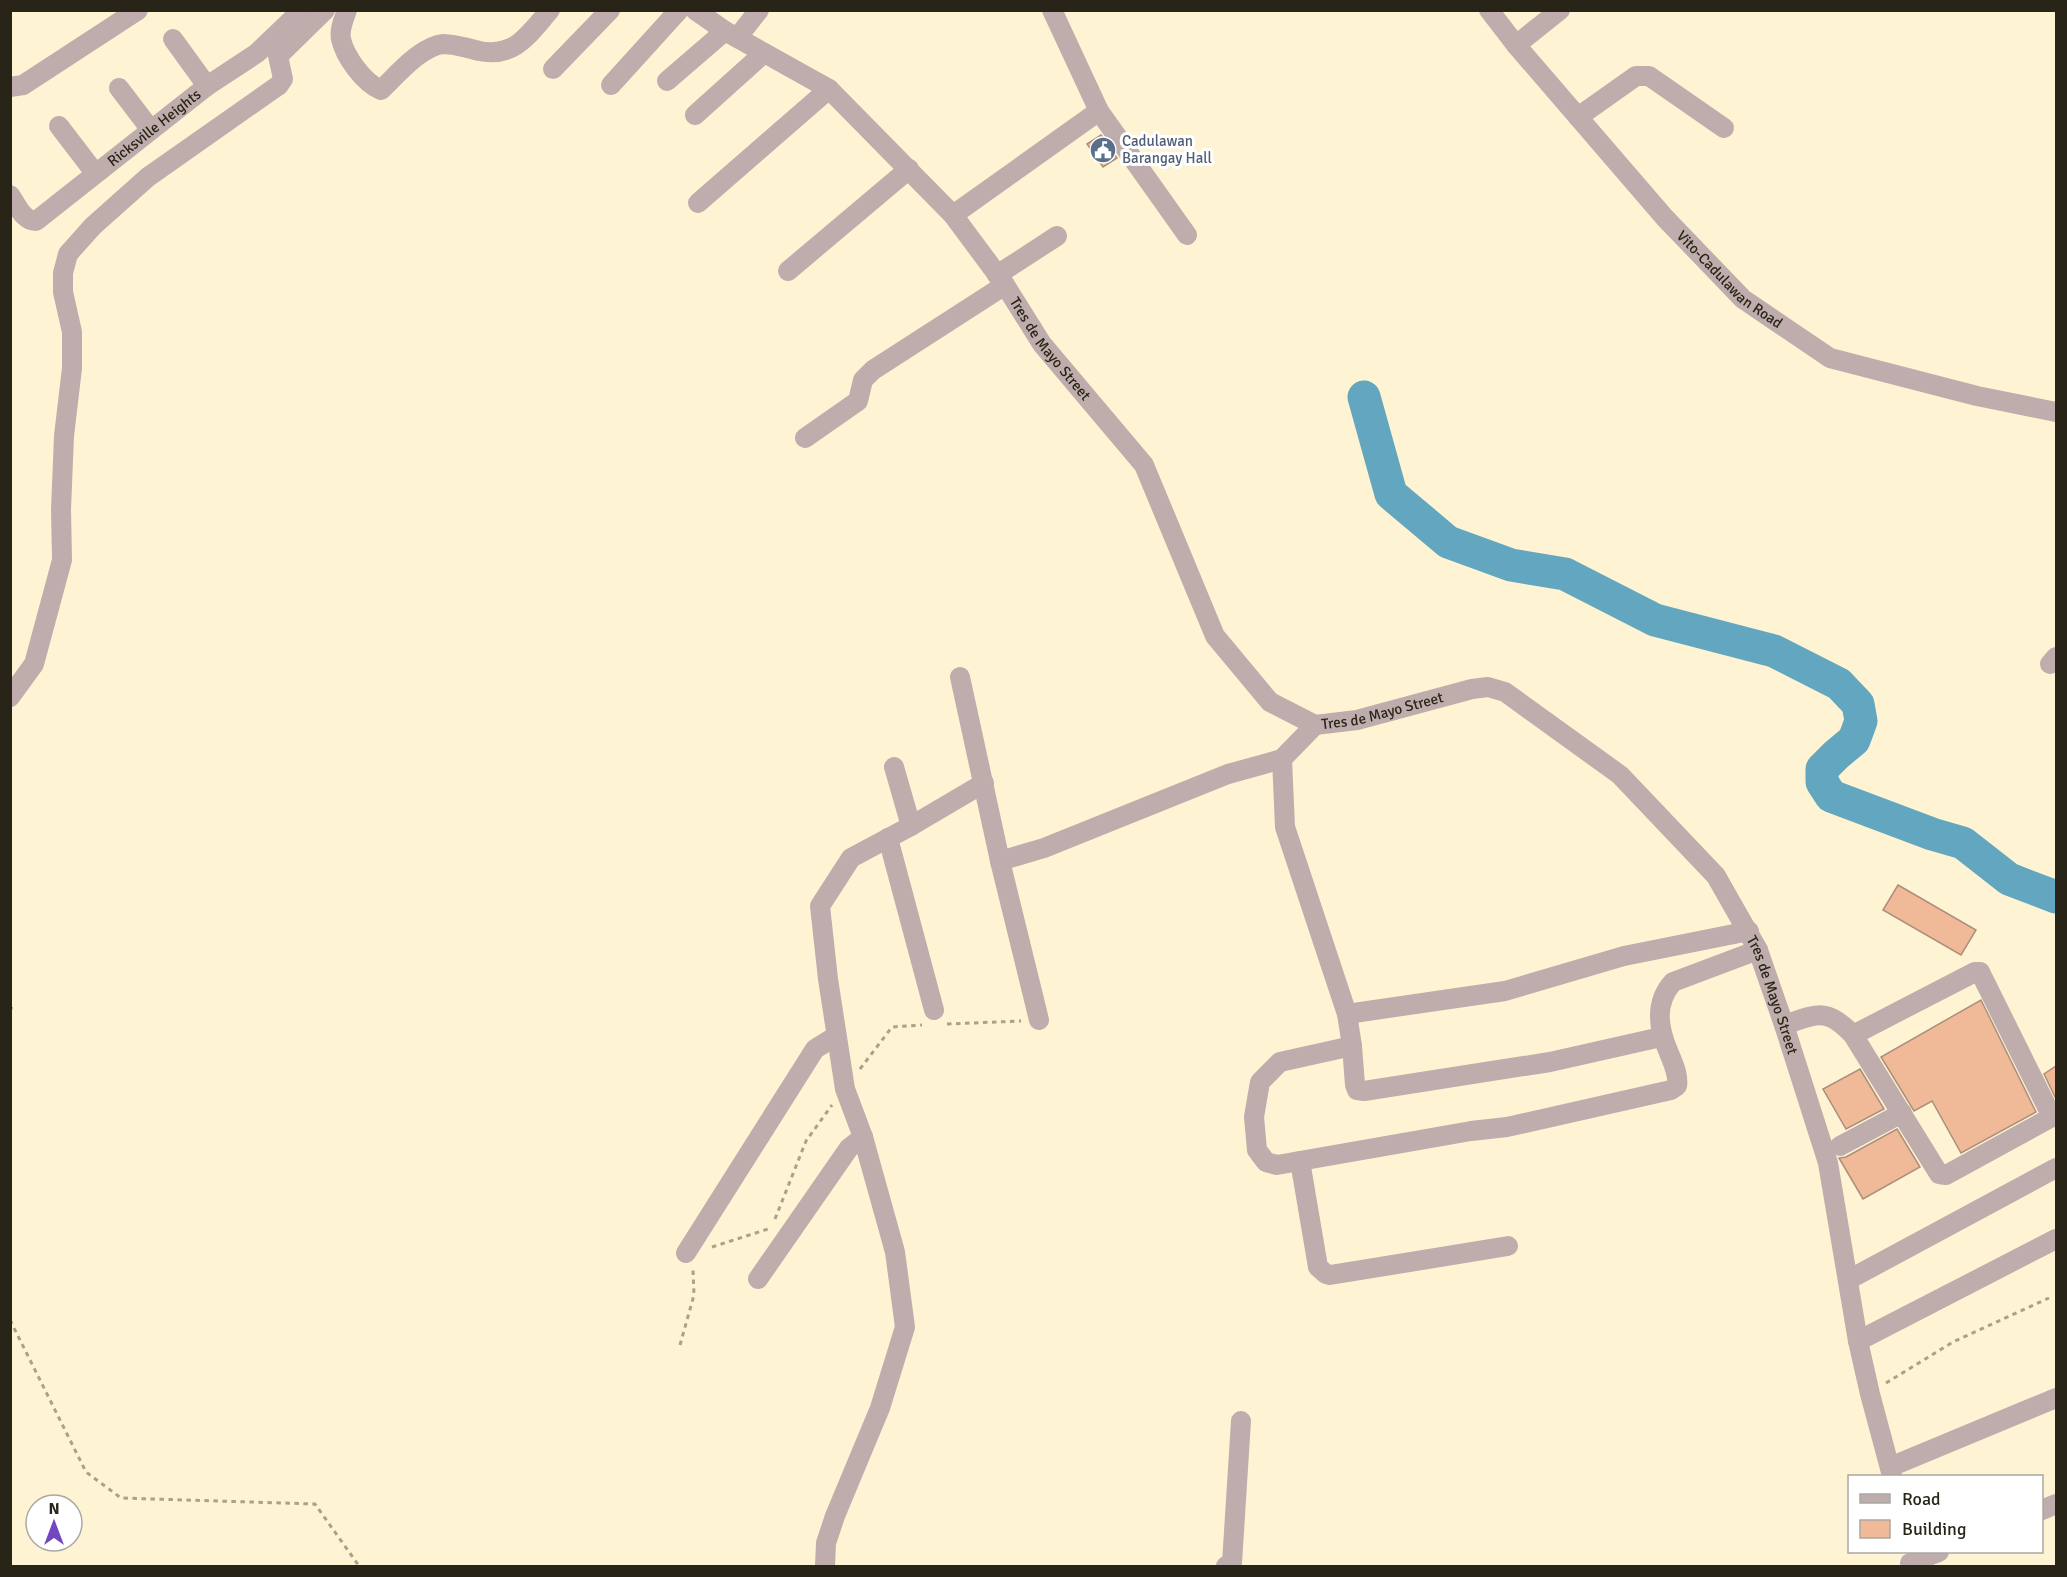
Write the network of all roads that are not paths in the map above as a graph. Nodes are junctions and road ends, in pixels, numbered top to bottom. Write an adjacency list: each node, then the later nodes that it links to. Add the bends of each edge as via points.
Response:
1 (138, 10): 21 (street, via 23,85)
2 (302, 10): 20 (street, Ricksville Heights, via 257,53)
3 (325, 10): 42 (street, via 278,56 283,79 279,85 148,177 68,254 63,292 72,332 72,368 63,446 62,560 34,663)
4 (347, 10): 5 (street, via 341,39 356,69 381,90 424,51 442,44 506,52 523,40)
5 (550, 10)
6 (610, 10): 17 (street)
7 (680, 10): 19 (street)
8 (695, 10): 13 (street, Tres de Mayo Street)
9 (759, 10): 13 (street)
10 (1052, 10): 24 (street)
11 (1489, 10): 15 (street, Vito-Cadulawan Road)
12 (1560, 10): 15 (street)
13 (731, 35): 16 (street, Tres de Mayo Street); 18 (street)
14 (173, 39): 20 (street)
15 (1516, 45): 26 (street, Vito-Cadulawan Road)
16 (764, 53): 23 (street, Tres de Mayo Street); 25 (street)
17 (553, 69)
18 (668, 81)
19 (611, 85)
20 (207, 86): 29 (street, Ricksville Heights)
21 (10, 87)
22 (119, 88): 29 (street)
23 (829, 89): 30 (street, Tres de Mayo Street); 33 (street)
24 (1099, 111): 34 (street); 35 (street)
25 (695, 116)
26 (1578, 117): 28 (street, via 1644,74); 39 (street, Vito-Cadulawan Road, via 1665,219 1743,299 1830,358)
27 (59, 126): 31 (street)
28 (1724, 128)
29 (151, 130): 31 (street, Ricksville Heights)
30 (909, 169): 34 (street, Tres de Mayo Street); 37 (street)
31 (95, 173): 32 (street, Ricksville Heights, via 36,222 26,219)
32 (10, 195)
33 (698, 203)
34 (953, 215): 38 (street, Tres de Mayo Street)
35 (1187, 235)
36 (1057, 236): 38 (street)
37 (788, 272)
38 (1001, 280): 40 (street, via 873,370 863,380 858,401); 43 (street, Tres de Mayo Street, via 1042,344 1144,465 1215,636 1270,702)
39 (2056, 412)
40 (805, 438)
41 (960, 677): 46 (street)
42 (10, 697)
43 (1315, 725): 44 (street); 50 (street, Tres de Mayo Street, via 1357,720 1472,689 1488,687 1505,692 1620,775 1716,876)
44 (1282, 759): 49 (street, via 1228,774 1044,848); 52 (street, via 1285,827)
45 (894, 766): 47 (street)
46 (984, 783): 47 (street); 49 (street)
47 (911, 826): 48 (street)
48 (888, 838): 53 (street); 57 (street, via 851,858 820,906)
49 (1000, 861): 54 (street)
50 (1749, 931): 51 (street, Tres de Mayo Street); 52 (street, via 1624,956 1505,991)
51 (1758, 950): 55 (street, Tres de Mayo Street); 58 (street, via 1673,982 1659,1008)
52 (1347, 1014): 59 (street)
53 (932, 1020)
54 (1038, 1020)
55 (1784, 1025): 56 (street, via 1819,1014 1831,1016); 69 (street, Tres de Mayo Street, via 1827,1163)
56 (1853, 1035): 60 (street); 60 (street, via 1980,972 2052,1115 1944,1175 1939,1174)
57 (836, 1036): 61 (street, via 844,1089); 67 (street, via 815,1049)
58 (1661, 1037): 59 (street, via 1550,1062 1365,1091 1357,1090 1355,1085); 63 (street, via 1678,1081 1671,1090 1508,1127)
59 (1352, 1046): 63 (street, via 1280,1062 1260,1083 1254,1117 1257,1150 1266,1162 1277,1166)
60 (1902, 1113): 62 (street)
61 (863, 1137): 68 (street, via 849,1148); 76 (street, via 895,1252 905,1327 880,1408 829,1534)
62 (1840, 1146)
63 (1300, 1161): 66 (street, via 1318,1267 1326,1274)
64 (2056, 1168): 69 (street)
65 (2056, 1239): 70 (street)
66 (1508, 1246)
67 (690, 1256)
68 (758, 1279)
69 (1848, 1280): 70 (street, Tres de Mayo Street)
70 (1858, 1341): 73 (street, Tres de Mayo Street)
71 (2056, 1398): 73 (street)
72 (1241, 1421): 77 (street, via 1232,1563)
73 (1891, 1472)
74 (1933, 1553): 75 (street)
75 (1910, 1560)
76 (825, 1566)
77 (1226, 1566)

